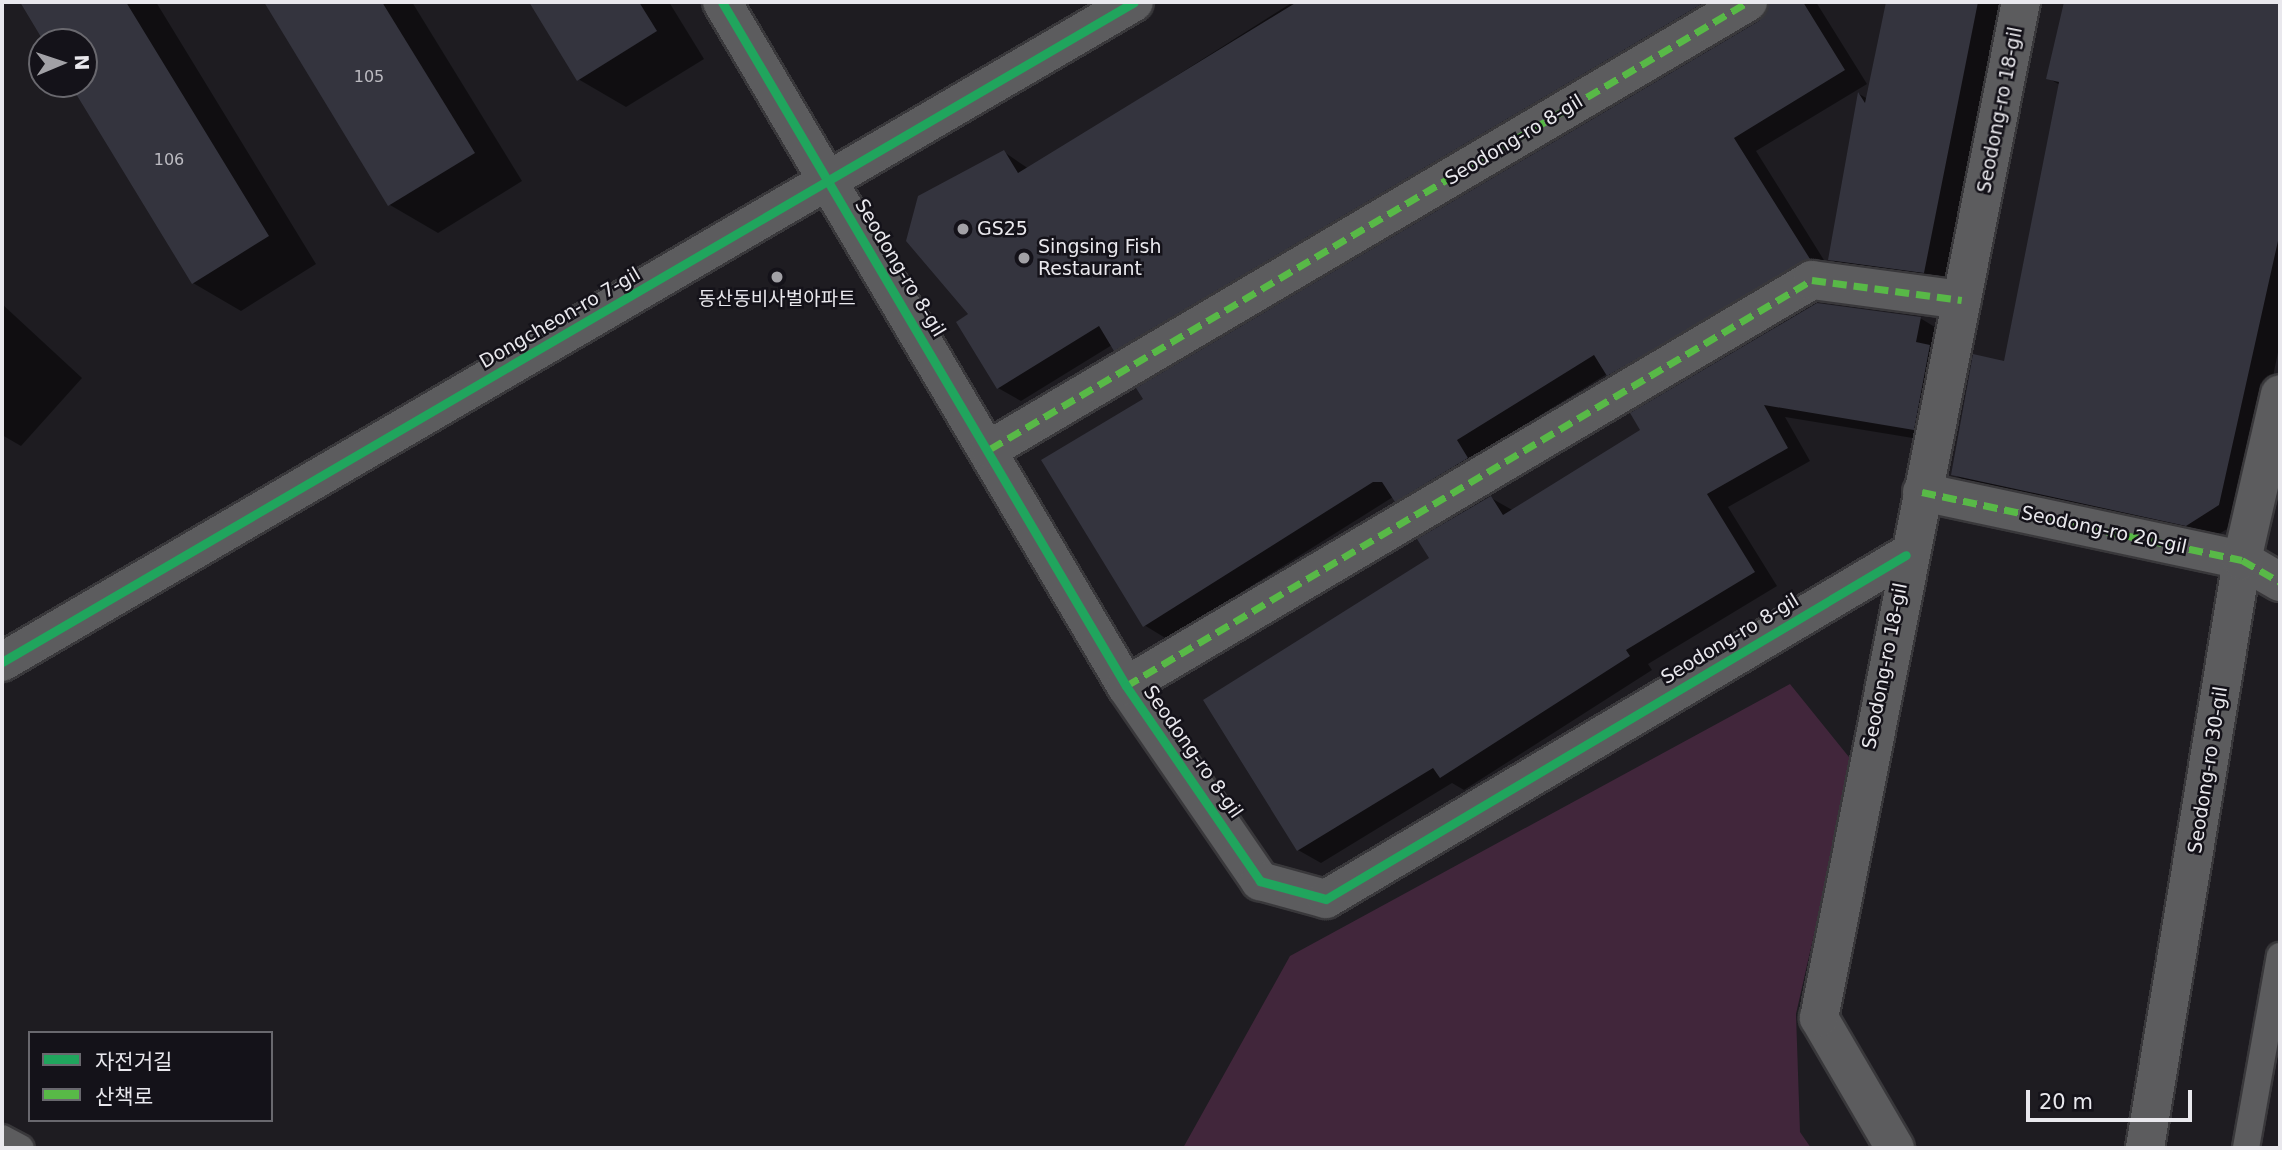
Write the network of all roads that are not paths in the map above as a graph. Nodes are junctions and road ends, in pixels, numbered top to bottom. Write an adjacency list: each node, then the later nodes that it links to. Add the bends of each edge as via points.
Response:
1 (722, 2): 5 (street, Seodong-ro 8-gil)
2 (1135, 2): 5 (street, Dongcheon-ro 7-gil)
3 (1748, 2): 8 (street, Seodong-ro 8-gil)
4 (2021, 2): 6 (street, Seodong-ro 18-gil)
5 (828, 183): 8 (street, Seodong-ro 8-gil); 13 (street, Dongcheon-ro 7-gil)
6 (1962, 300): 9 (street, Seodong-ro 18-gil); 14 (street, Seodong-ro 8-gil, via 1812,280)
7 (2280, 394): 11 (street, Seodong-ro 30-gil)
8 (990, 449): 14 (street, Seodong-ro 8-gil)
9 (1922, 492): 10 (street, Seodong-ro 18-gil); 11 (street, Seodong-ro 20-gil)
10 (1906, 555): 14 (street, Seodong-ro 8-gil, via 1326,899 1260,881); 18 (street, Seodong-ro 18-gil, via 1818,1018)
11 (2242, 560): 12 (street, Seodong-ro 20-gil); 19 (street, Seodong-ro 30-gil)
12 (2280, 582)
13 (2, 662)
14 (1126, 686)
15 (2280, 956): 20 (lane)
16 (2, 1138): 17 (lane)
17 (21, 1148)
18 (1895, 1148)
19 (2146, 1148)
20 (2246, 1148)

